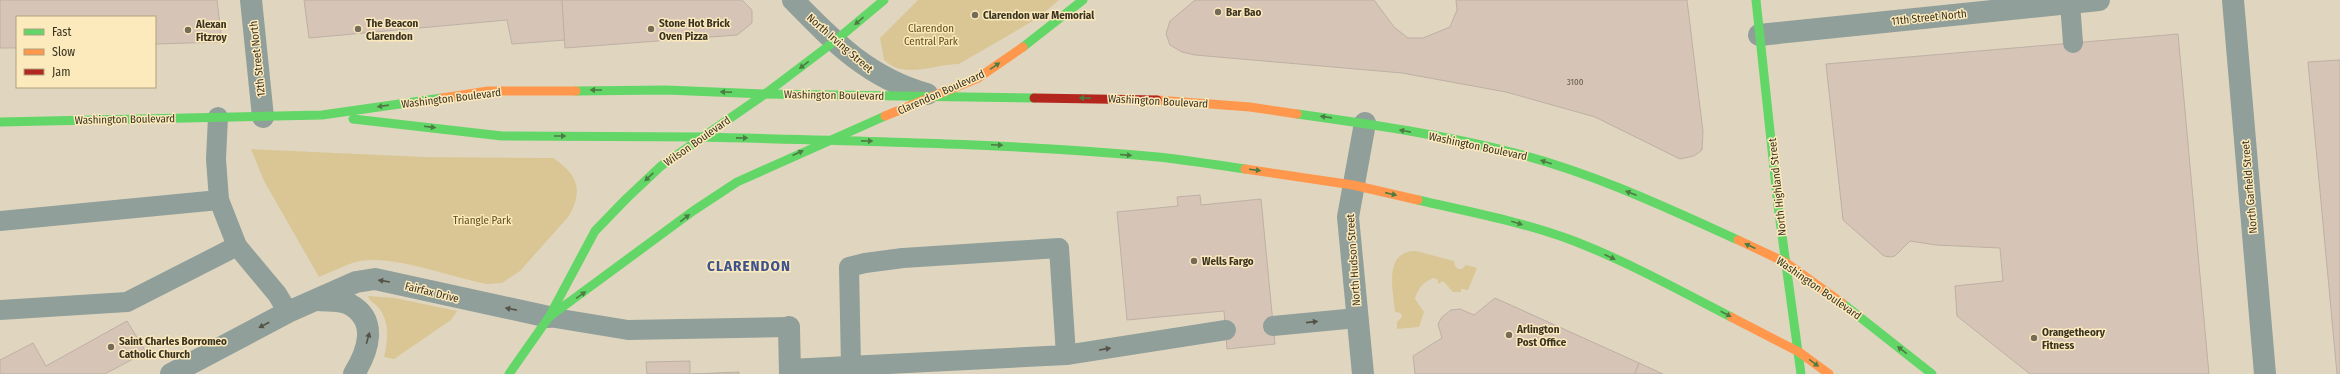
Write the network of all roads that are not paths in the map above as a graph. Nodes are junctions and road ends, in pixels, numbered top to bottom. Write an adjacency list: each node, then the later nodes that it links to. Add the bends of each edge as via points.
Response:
1 (250, 0): 16 (street, 12th Street North)
2 (793, 0): 10 (street, North Irving Street)
3 (884, 0): 10 (main road, Wilson Boulevard, one-way to 10)
4 (1083, 0): 13 (main road, Clarendon Boulevard, one-way to 4, via 978,78 1018,51)
5 (1756, 0): 9 (main road, North Highland Street)
6 (2099, 0): 8 (street, 11th Street North)
7 (2233, 0): 45 (street, North Garfield Street)
8 (2070, 3): 9 (street, 11th Street North); 11 (lane)
9 (1759, 35): 25 (main road, North Highland Street)
10 (835, 41): 12 (main road, Wilson Boulevard, one-way to 12); 13 (street, North Irving Street, via 866,68 885,79)
11 (2073, 43)
12 (765, 94): 13 (main road, Washington Boulevard); 14 (main road, Washington Boulevard, one-way to 14, via 666,90 488,91); 19 (main road, Wilson Boulevard)
13 (936, 97): 18 (main road, Washington Boulevard, one-way to 13, via 1250,107 1168,100); 20 (main road, Clarendon Boulevard)
14 (322, 115): 16 (main road, Washington Boulevard); 19 (main road, Washington Boulevard, one-way to 19, via 502,136)
15 (218, 117): 16 (main road, Washington Boulevard); 17 (main road, Washington Boulevard); 22 (lane, via 216,159)
16 (263, 118)
17 (0, 122)
18 (1365, 123): 21 (street, North Hudson Street); 25 (main road, Washington Boulevard, one-way to 18, via 1651,200 1583,174 1515,153)
19 (703, 138): 20 (main road, Washington Boulevard, one-way to 20); 29 (main road, Wilson Boulevard, one-way to 29, via 661,166 595,231)
20 (828, 140): 21 (main road, Washington Boulevard, one-way to 21, via 968,144 1160,157); 29 (main road, Wilson Boulevard, one-way to 20, via 737,182)
21 (1353, 185): 30 (street, North Hudson Street, via 1348,217); 34 (main road, Washington Boulevard, one-way to 34, via 1512,221 1574,241 1648,274)
22 (219, 200): 23 (lane); 24 (lane)
23 (0, 221)
24 (237, 246): 27 (lane, via 127,302); 28 (lane, via 277,294)
25 (1785, 262): 34 (main road, North Highland Street); 44 (main road, Washington Boulevard, one-way to 25)
26 (318, 300): 28 (street, Fairfax Drive); 29 (street, Fairfax Drive, one-way to 26, via 375,279 356,282); 39 (street, Fairfax Drive, one-way to 26, via 361,363 370,331 365,318 349,304)
27 (0, 310)
28 (288, 312): 38 (street, Fairfax Drive, one-way to 38)
29 (549, 317): 32 (lane, via 628,330); 40 (main road, Wilson Boulevard)
30 (1357, 318): 31 (lane, one-way to 30); 41 (street, North Hudson Street)
31 (1273, 326)
32 (789, 327): 37 (street)
33 (1226, 330): 35 (lane, one-way to 33)
34 (1799, 352): 42 (main road, North Highland Street); 43 (main road, Washington Boulevard, one-way to 43)
35 (1066, 355): 36 (lane); 36 (lane, via 1060,248 1015,250 903,258 849,267)
36 (851, 366): 37 (lane)
37 (790, 371)
38 (170, 374)
39 (354, 374)
40 (509, 374)
41 (1363, 374)
42 (1801, 374)
43 (1829, 374)
44 (1932, 374)
45 (2265, 374)

